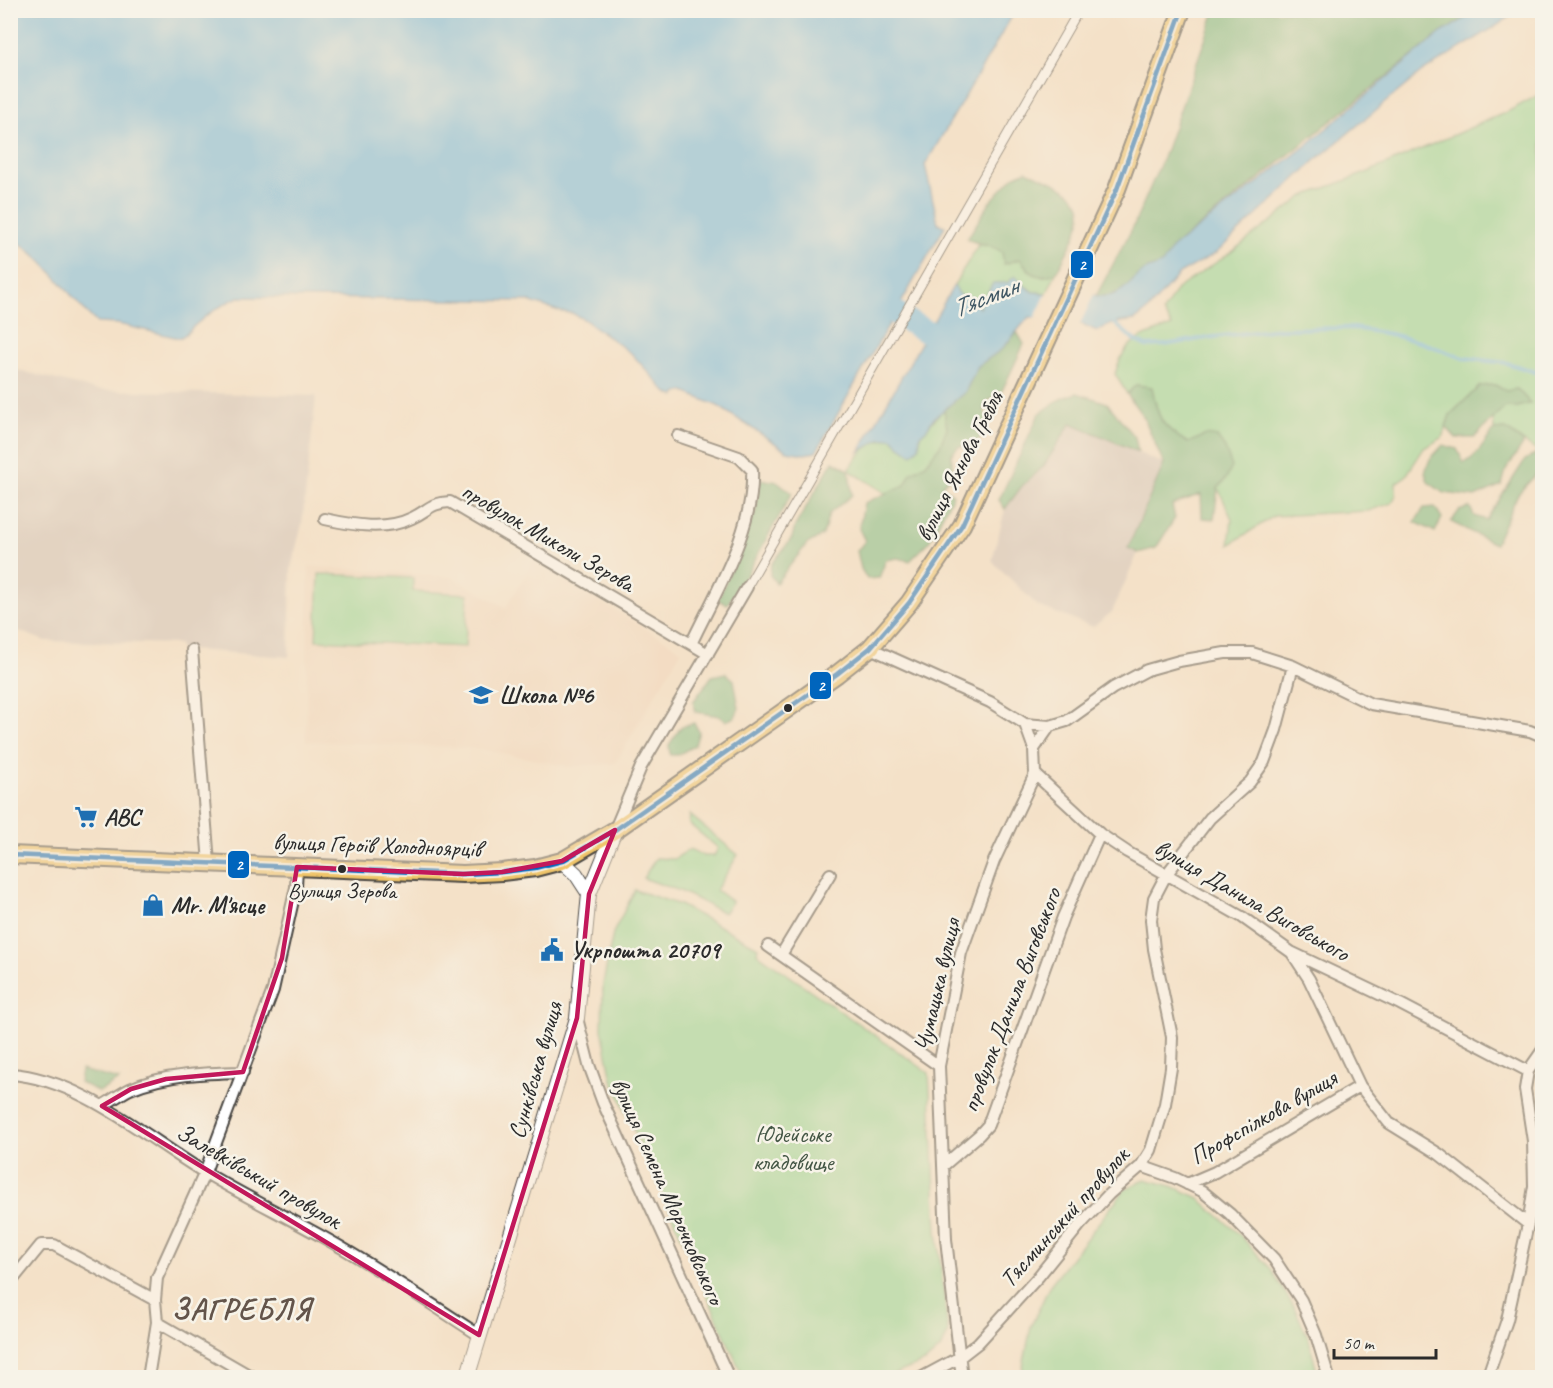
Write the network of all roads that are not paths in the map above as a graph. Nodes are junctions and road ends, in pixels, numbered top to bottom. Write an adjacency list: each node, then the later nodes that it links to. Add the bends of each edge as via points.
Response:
1 (1079, 10): 5 (street)
2 (1182, 10): 7 (main road, вулиця Яхнова Гребля, via 1118,189 962,525 909,603)
3 (678, 436): 6 (street, via 739,456 752,470 753,486 735,551)
4 (325, 519): 6 (street, провулок Миколи Зерова, via 351,525 396,524 437,502 450,502)
5 (747, 587): 9 (street, Сунківська вулиця)
6 (691, 644): 9 (street, провулок Миколи Зерова)
7 (870, 648): 11 (street, via 990,702); 16 (main road, вулиця Яхнова Гребля)
8 (192, 650): 20 (street)
9 (708, 654): 16 (street, Сунківська вулиця, via 641,767)
10 (1293, 666): 12 (street, via 1252,653 1179,661 1147,670 1113,688 1067,721); 13 (street, via 1371,704); 23 (street, Тясминський провулок, via 1264,762 1250,782 1210,818)
11 (1026, 724): 12 (street); 14 (street, Чумацька вулиця)
12 (1050, 726): 14 (street)
13 (1542, 736)
14 (1034, 749): 15 (street, Чумацька вулиця)
15 (1035, 774): 17 (street, вулиця Данила Виговського); 30 (street, Чумацька вулиця, via 994,861 961,952)
16 (615, 830): 19 (main road, вулиця Яхнова Гребля); 24 (street, Сунківська вулиця)
17 (1100, 834): 23 (street, вулиця Данила Виговського); 36 (street, провулок Данила Виговського, via 1063,917 988,1125)
18 (10, 855): 20 (main road, вулиця Героїв Холодноярців)
19 (562, 861): 21 (main road, вулиця Героїв Холодноярців, via 502,873 463,874); 24 (street)
20 (208, 863): 21 (main road, вулиця Героїв Холодноярців)
21 (297, 867): 32 (street, via 282,958)
22 (830, 874): 27 (street)
23 (1166, 875): 26 (street, вулиця Данила Виговського, via 1242,917); 37 (street, Тясминський провулок, via 1154,898 1151,920 1172,1037 1171,1068 1151,1150)
24 (589, 894): 28 (street, Сунківська вулиця)
25 (768, 946): 27 (street)
26 (1291, 952): 31 (street, вулиця Данила Виговського); 34 (street, via 1309,979)
27 (781, 955): 30 (street)
28 (577, 1018): 44 (street, Сунківська вулиця); 49 (street, вулиця Семена Морочковського, via 603,1103)
29 (1542, 1051): 31 (street)
30 (939, 1066): 36 (street, Чумацька вулиця)
31 (1528, 1071): 40 (street, via 1534,1186)
32 (243, 1072): 35 (street, via 166,1079 131,1089); 38 (street)
33 (10, 1074): 35 (street, Залевківський провулок, via 45,1079)
34 (1360, 1086): 39 (street, Профспілкова вулиця, via 1215,1172); 40 (street, via 1389,1123 1439,1154)
35 (102, 1106): 38 (street, Залевківський провулок)
36 (943, 1166): 45 (street, Чумацька вулиця, via 946,1239)
37 (1141, 1166): 39 (street); 45 (street, Тясминський провулок, via 1109,1194 986,1335)
38 (205, 1172): 42 (street, via 157,1278); 44 (street, Залевківський провулок, via 345,1249)
39 (1187, 1184): 52 (street, via 1202,1191 1230,1215 1274,1259 1301,1300)
40 (1528, 1224): 53 (street, via 1507,1320)
41 (10, 1283): 42 (street, via 41,1245 54,1245)
42 (155, 1300): 43 (street)
43 (157, 1322): 46 (street); 47 (street)
44 (479, 1335): 48 (street, Сунківська вулиця)
45 (960, 1357): 50 (street, Тясминський провулок); 51 (street, Чумацька вулиця)
46 (148, 1377)
47 (254, 1377)
48 (467, 1377)
49 (729, 1377)
50 (921, 1377)
51 (962, 1377)
52 (1329, 1377)
53 (1487, 1377)

